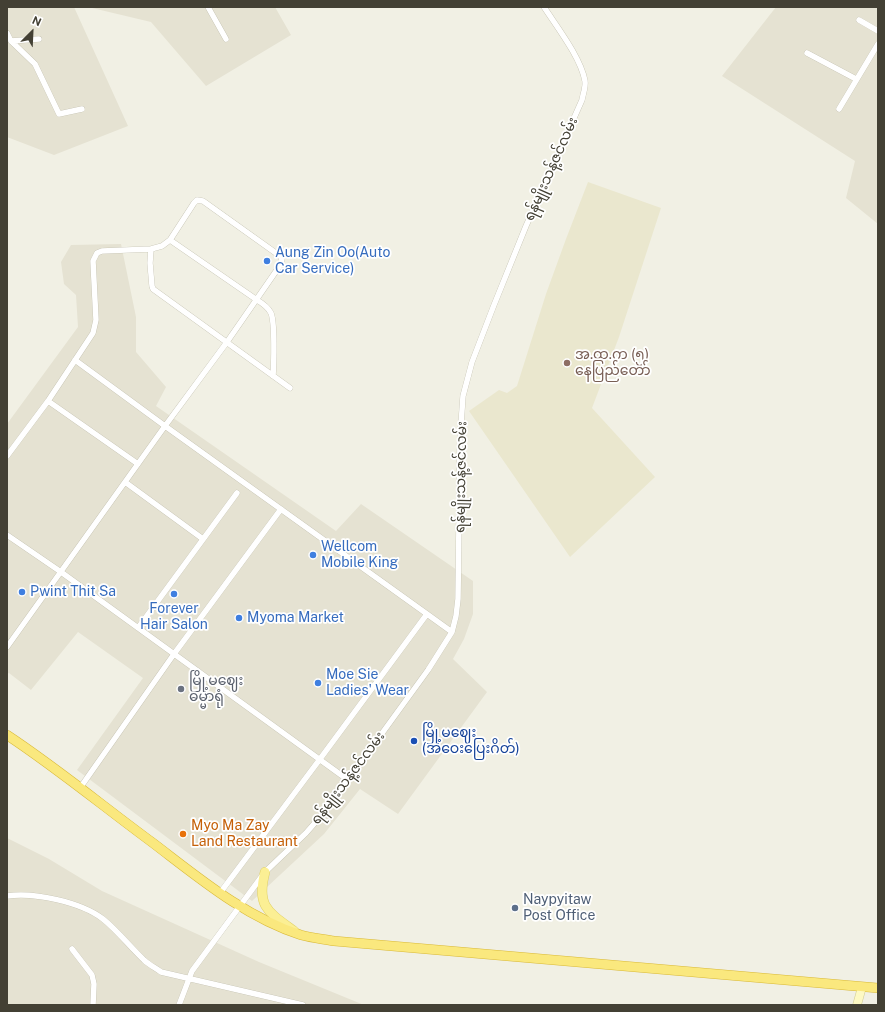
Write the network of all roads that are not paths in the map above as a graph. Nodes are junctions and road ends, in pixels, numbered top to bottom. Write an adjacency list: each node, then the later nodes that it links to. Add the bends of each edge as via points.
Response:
1 (208, 7): 7 (street)
2 (544, 7): 33 (street, ရန်မျိုးသန့်ဇင်လမ်း, via 568,42 585,83 582,100 494,305 472,362 463,396 458,599)
3 (859, 20): 4 (street)
4 (878, 31)
5 (7, 33): 8 (street)
6 (39, 39): 8 (street)
7 (226, 39)
8 (11, 41): 12 (street, via 34,64 59,114)
9 (878, 44): 11 (street)
10 (807, 53): 11 (street)
11 (856, 79): 13 (street)
12 (82, 109)
13 (838, 109)
14 (170, 240): 15 (street); 16 (street); 16 (street, via 194,203 197,200 203,201 282,259)
15 (151, 249): 17 (street, via 153,289); 18 (street, via 102,251 94,257 96,320 93,333)
16 (257, 300): 17 (street); 19 (street, via 270,312)
17 (227, 342): 19 (street); 22 (street)
18 (74, 360): 21 (street); 22 (street)
19 (273, 376): 20 (street)
20 (290, 388)
21 (48, 401): 23 (street); 24 (street)
22 (165, 426): 24 (street); 27 (street)
23 (7, 456)
24 (138, 464): 25 (street)
25 (125, 482): 29 (street); 30 (street)
26 (237, 493): 29 (street)
27 (281, 509): 31 (street); 35 (street)
28 (7, 535): 30 (street)
29 (203, 539): 32 (street)
30 (61, 572): 32 (street); 34 (street)
31 (427, 614): 33 (street); 37 (street)
32 (138, 628): 35 (street)
33 (452, 632): 38 (street, ရန်မျိုးသန့်ဇင်လမ်း, via 428,670)
34 (7, 647)
35 (174, 654): 37 (street); 39 (street)
36 (7, 735): 39 (highway)
37 (320, 759): 38 (street); 41 (street)
38 (348, 780): 40 (street, ရန်မျိုးသန့်ဇင်လမ်း, via 306,833)
39 (80, 788): 41 (highway)
40 (265, 872): 43 (street, ရန်မျိုးသန့်ဇင်လမ်း); 44 (main road, via 261,895 265,907)
41 (220, 893): 43 (highway)
42 (7, 896): 46 (street, via 55,899 88,910 103,919 145,962 161,972)
43 (239, 906): 44 (highway); 46 (street, ရန်မျိုးသန့်ဇင်လမ်း, via 192,971)
44 (296, 933): 47 (highway, via 334,941)
45 (72, 949): 50 (street, via 92,975)
46 (189, 979): 49 (street); 51 (street, ရန်မျိုးသန့်ဇင်လမ်း)
47 (862, 987): 48 (highway); 54 (main road)
48 (878, 988)
49 (274, 998): 52 (street); 53 (street)
50 (93, 1005)
51 (179, 1005)
52 (273, 1005)
53 (303, 1005)
54 (857, 1005)

